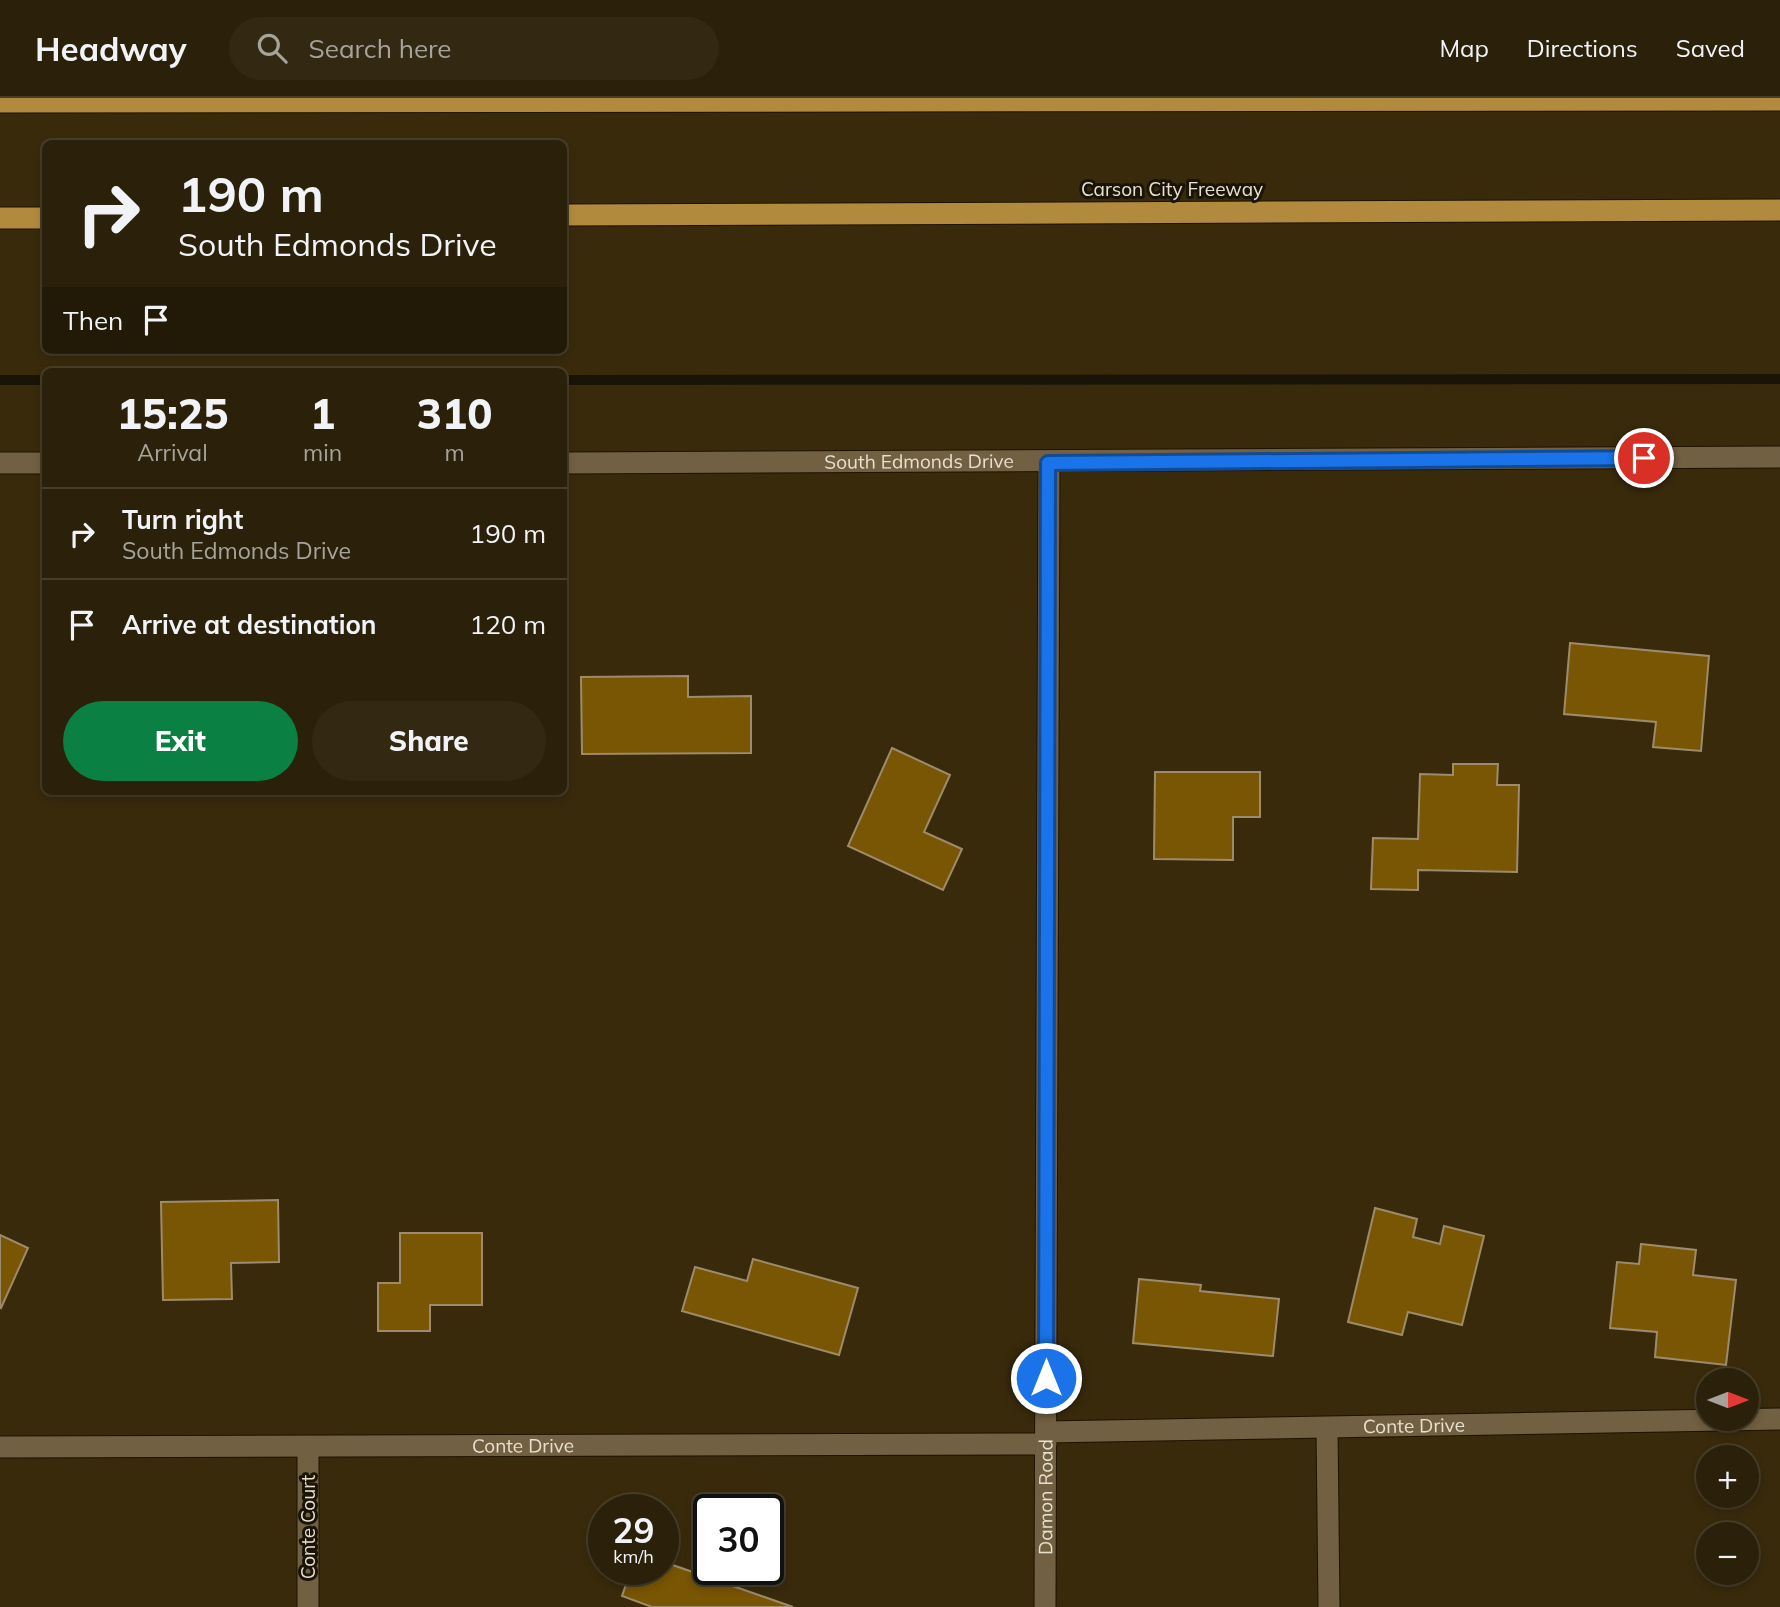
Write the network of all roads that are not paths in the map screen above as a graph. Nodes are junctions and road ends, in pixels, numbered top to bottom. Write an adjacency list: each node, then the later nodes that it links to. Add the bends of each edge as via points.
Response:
1 (1780, 100): 2 (highway)
2 (0, 102)
3 (1780, 211): 4 (highway, Carson City Freeway)
4 (567, 215)
5 (0, 218): 6 (highway)
6 (42, 218)
7 (1780, 457): 11 (street, South Edmonds Drive)
8 (0, 463): 9 (street)
9 (42, 463)
10 (567, 463): 11 (street, South Edmonds Drive)
11 (1048, 463): 14 (street, Damon Road)
12 (1780, 1419): 13 (street, Conte Drive)
13 (1327, 1428): 14 (street, Conte Drive); 19 (street)
14 (1046, 1438): 16 (street, Conte Drive); 18 (street, Damon Road)
15 (0, 1447): 16 (street, Conte Drive)
16 (308, 1448): 17 (street, Conte Court)
17 (309, 1607)
18 (1045, 1607)
19 (1329, 1607)

